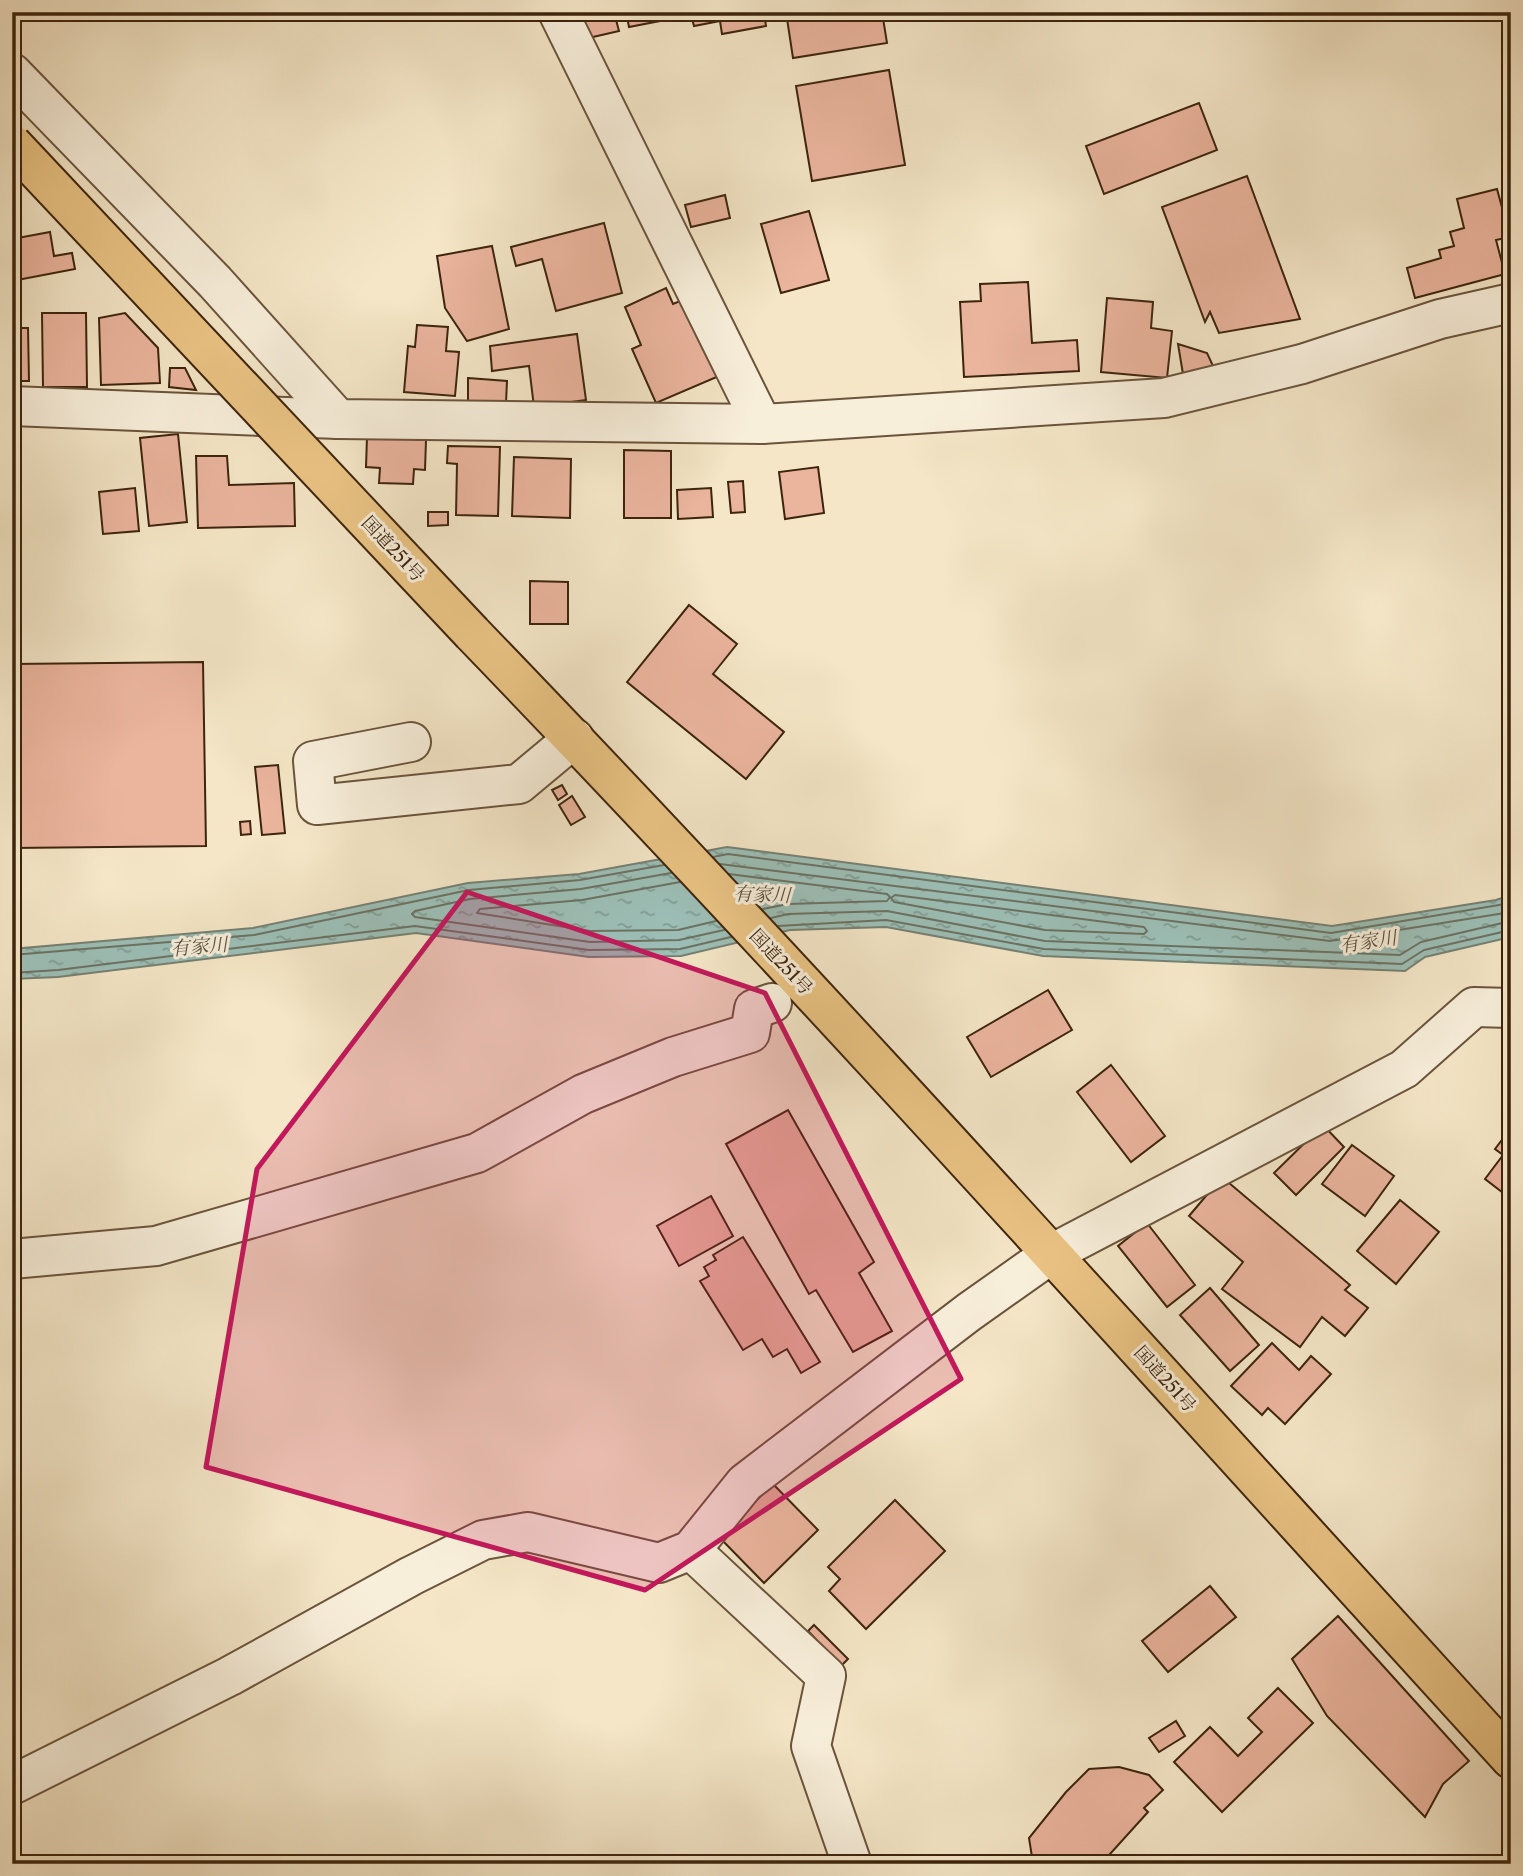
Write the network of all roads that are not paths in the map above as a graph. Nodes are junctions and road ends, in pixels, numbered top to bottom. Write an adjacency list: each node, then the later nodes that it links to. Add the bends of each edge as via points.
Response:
1 (558, 12): 7 (street)
2 (12, 73): 6 (street, via 215,282)
3 (12, 144): 8 (highway, 国道251号, bridge)
4 (1511, 303): 7 (street, via 1440,318 1302,364 1164,398)
5 (12, 406): 6 (street)
6 (338, 419): 7 (street)
7 (762, 424)
8 (574, 738): 9 (street, via 519,784 317,805 313,761); 12 (highway, 国道251号)
9 (411, 742)
10 (772, 1003): 13 (street, via 754,1009 750,1033 673,1057 583,1094 477,1153 156,1245)
11 (1511, 1008): 12 (street, via 1474,1007 1404,1069)
12 (1051, 1254): 14 (street, via 746,1483); 15 (highway, 国道251号)
13 (12, 1259)
14 (691, 1550): 16 (street, via 659,1563 528,1532 483,1540); 17 (street, via 826,1676 811,1746)
15 (1511, 1759)
16 (12, 1785)
17 (852, 1864)

